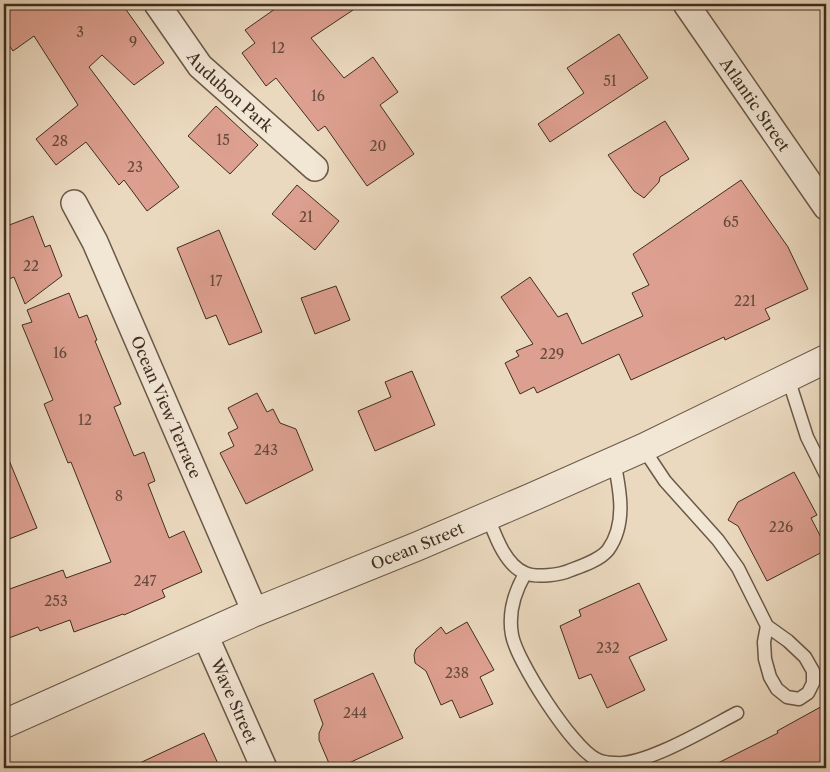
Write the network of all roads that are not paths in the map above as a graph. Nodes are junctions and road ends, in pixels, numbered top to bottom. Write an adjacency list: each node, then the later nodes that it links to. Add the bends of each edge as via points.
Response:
1 (157, 4): 3 (street, Audubon Park, via 200,66)
2 (686, 4): 5 (street, Atlantic Street)
3 (315, 168)
4 (74, 204): 13 (street, Ocean View Terrace, via 95,242)
5 (826, 207)
6 (826, 359): 7 (street, Ocean Street)
7 (788, 378): 8 (street, Ocean Street); 10 (lane, via 807,437)
8 (643, 448): 9 (street, Ocean Street); 14 (lane, via 665,480 738,568)
9 (614, 461): 11 (street, Ocean Street); 12 (lane, via 621,508 617,531 607,551 563,574)
10 (826, 475)
11 (488, 517): 12 (lane, via 500,546 510,561); 13 (street, Ocean Street)
12 (525, 574): 16 (lane, via 516,590 511,612 512,636 520,660 540,694 581,748 596,760 616,764 636,762)
13 (255, 612): 15 (street, Ocean Street)
14 (766, 626): 14 (lane, via 805,657 813,671 813,683 808,694 799,699 782,693 770,677 765,659)
15 (205, 634): 17 (street, Ocean Street); 18 (street, Wave Street)
16 (737, 713)
17 (4, 723)
18 (264, 768)

